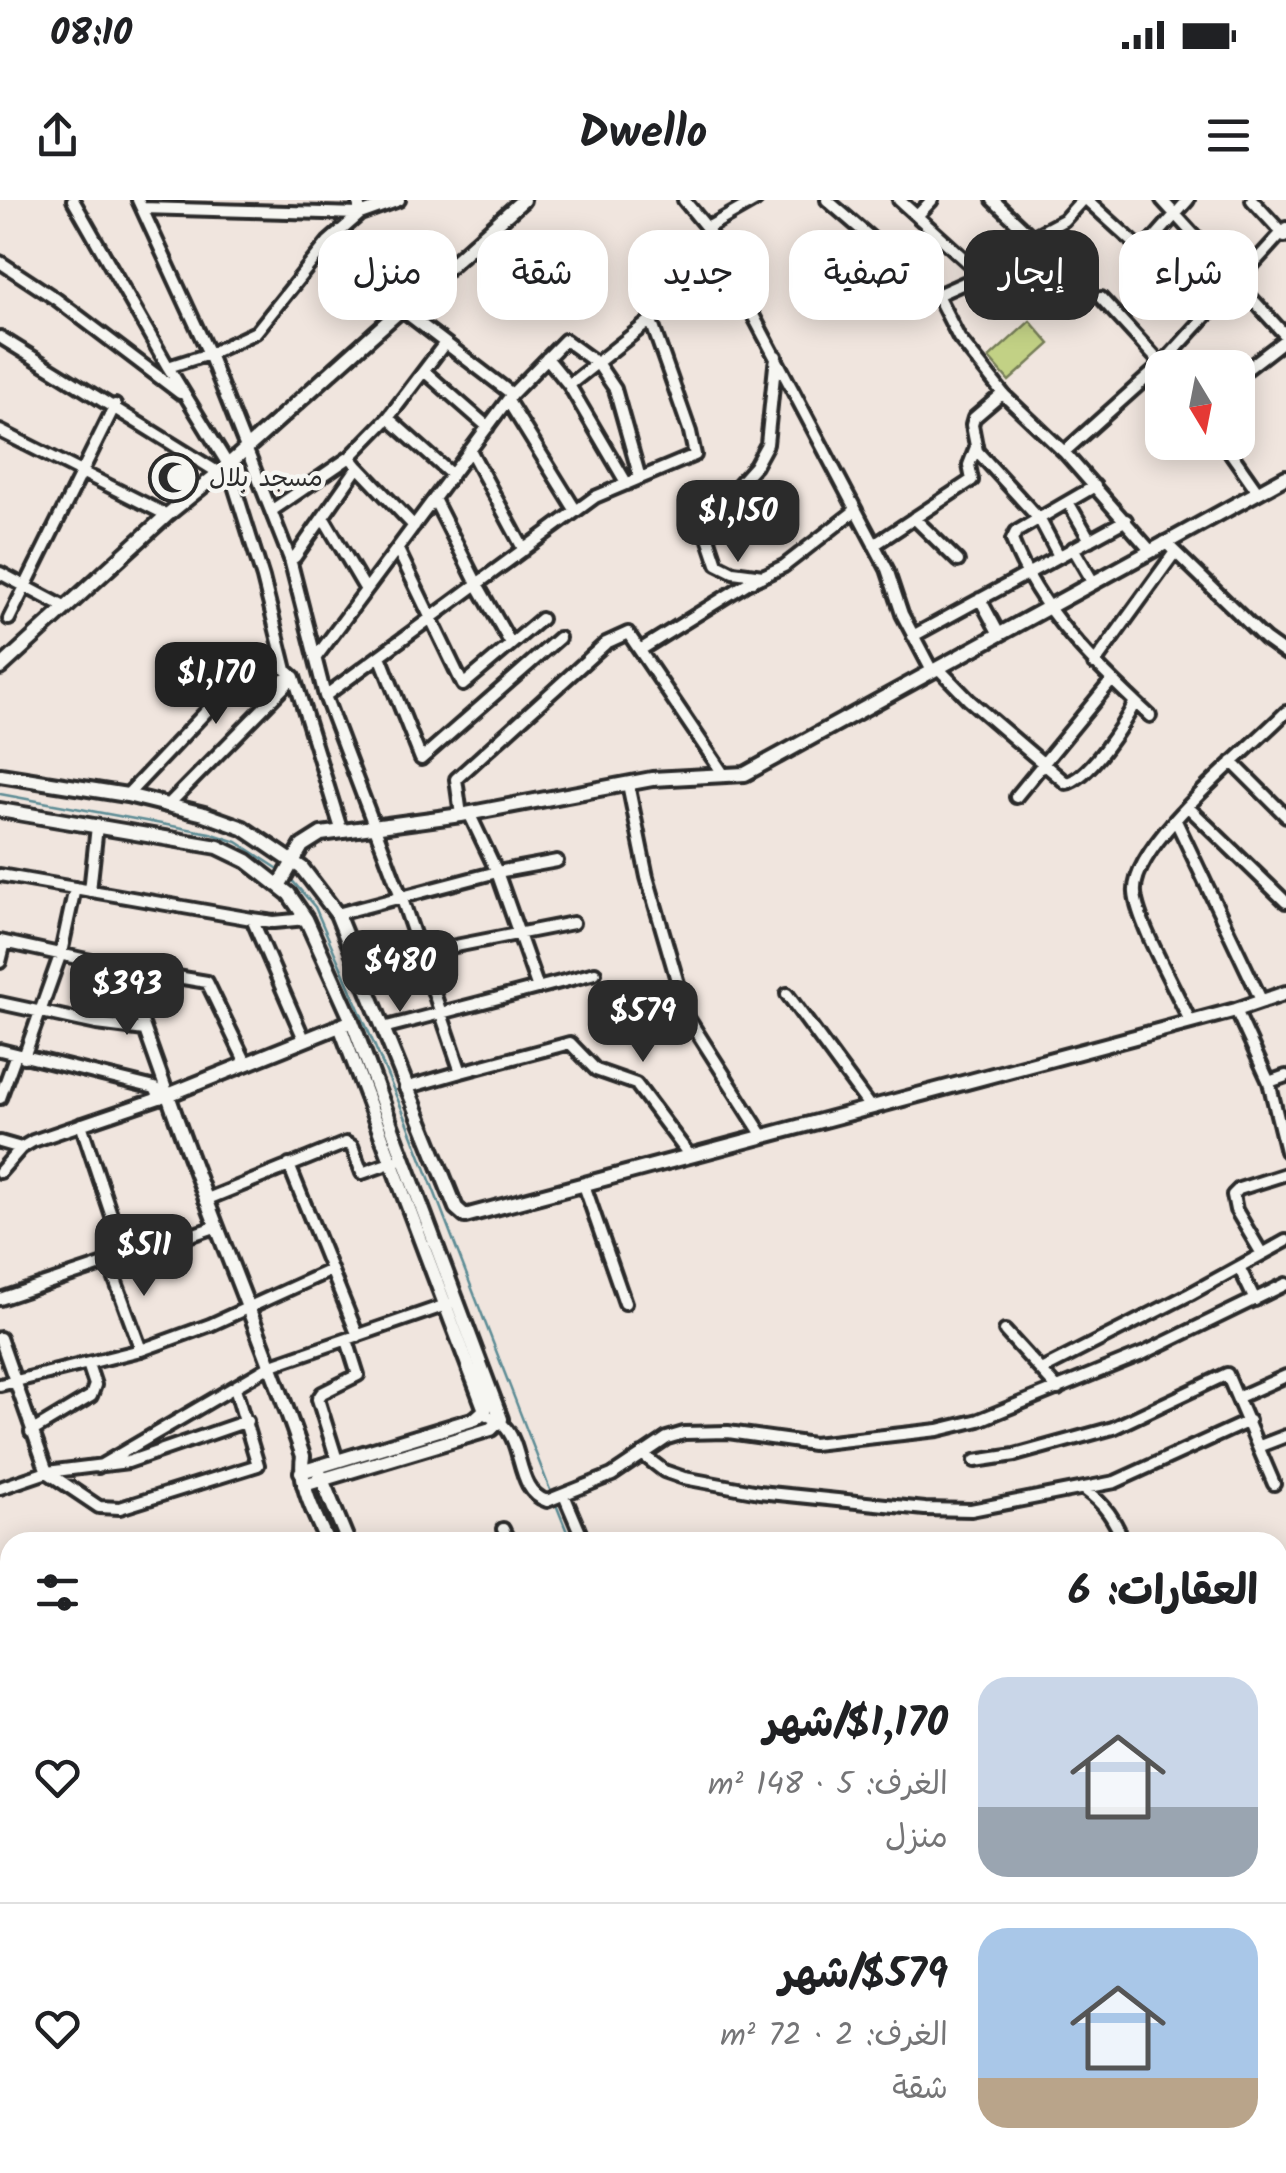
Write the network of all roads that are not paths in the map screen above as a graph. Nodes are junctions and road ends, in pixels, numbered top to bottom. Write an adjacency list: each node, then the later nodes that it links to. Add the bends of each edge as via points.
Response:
1 (74, 200): 52 (street)
2 (358, 200): 19 (street)
3 (399, 200): 19 (street)
4 (523, 200): 29 (street)
5 (684, 200): 21 (street)
6 (756, 200): 21 (street)
7 (899, 200): 20 (street)
8 (932, 200): 20 (street)
9 (993, 200): 17 (street)
10 (1016, 200): 17 (street)
11 (1084, 200): 17 (street, via 1032,237); 24 (street)
12 (1162, 200): 18 (street)
13 (1188, 200): 18 (street)
14 (1252, 200): 27 (street)
15 (831, 201): 22 (street)
16 (140, 204): 19 (street); 47 (street)
17 (1006, 212)
18 (1176, 213): 25 (street); 26 (street)
19 (360, 214): 47 (street, via 328,242 256,332)
20 (917, 216): 23 (street)
21 (707, 228)
22 (864, 230)
23 (932, 230)
24 (1119, 230)
25 (1161, 230)
26 (1191, 230)
27 (1285, 233): 30 (street)
28 (944, 241): 32 (street, via 982,275)
29 (457, 259)
30 (1258, 261)
31 (0, 262): 58 (street)
32 (944, 292)
33 (1102, 298): 45 (street)
34 (1258, 306): 43 (street)
35 (944, 307): 56 (street)
36 (389, 320): 63 (street)
37 (415, 320): 44 (street)
38 (648, 320): 51 (street)
39 (651, 320): 73 (street, via 694,455)
40 (756, 320): 48 (street)
41 (1203, 320): 46 (street)
42 (0, 337): 59 (street)
43 (1286, 338): 50 (street)
44 (445, 343): 53 (street); 57 (street)
45 (1149, 350)
46 (1177, 350)
47 (210, 354): 52 (street); 63 (street)
48 (776, 356): 79 (street); 100 (street, via 766,444 712,514 707,534 717,564)
49 (547, 358): 51 (street, via 564,340); 55 (street); 57 (street)
50 (1255, 363)
51 (598, 364): 55 (street); 73 (street, via 614,389)
52 (168, 367): 58 (street)
53 (424, 371): 60 (street); 61 (street)
54 (1145, 382): 66 (street)
55 (570, 385): 74 (street)
56 (1002, 394): 64 (street, via 974,418); 66 (street)
57 (510, 397): 61 (street); 81 (street)
58 (189, 399): 69 (street)
59 (115, 405): 69 (street); 70 (street)
60 (388, 418): 68 (street); 71 (street)
61 (488, 427): 65 (street)
62 (0, 431): 70 (street)
63 (246, 446): 69 (street); 80 (street)
64 (976, 447): 84 (street, via 972,480); 85 (street)
65 (470, 450): 71 (street); 93 (street)
66 (1064, 452): 75 (street)
67 (1236, 460): 76 (street)
68 (354, 462): 80 (street); 83 (street); 87 (street)
69 (223, 468): 82 (street); 122 (street, via 264,578 286,670)
70 (81, 472): 82 (street); 103 (street)
71 (452, 475): 77 (street)
72 (1286, 477): 76 (street)
73 (640, 478): 74 (street)
74 (627, 484): 81 (street)
75 (1094, 486): 78 (street); 86 (street)
76 (1258, 492): 90 (street)
77 (434, 498): 87 (street); 102 (street)
78 (1068, 502): 85 (street); 88 (street)
79 (856, 510): 89 (street); 100 (street)
80 (271, 511): 96 (street)
81 (576, 511): 93 (street)
82 (167, 515): 107 (street)
83 (322, 517): 96 (street); 104 (street)
84 (914, 518): 89 (street); 97 (street)
85 (1040, 520): 95 (street); 98 (street, via 1013,535)
86 (1126, 520): 88 (street); 94 (street)
87 (414, 526): 92 (street)
88 (1090, 540): 91 (street)
89 (874, 545): 112 (street)
90 (1170, 547): 94 (street); 116 (street); 119 (street)
91 (1073, 548): 95 (street); 101 (street)
92 (398, 550): 104 (street); 110 (street)
93 (524, 550): 102 (street)
94 (1150, 550): 101 (street)
95 (1059, 556): 98 (street)
96 (290, 559): 117 (street)
97 (958, 561)
98 (1028, 573): 105 (street); 106 (street)
99 (0, 574): 103 (street)
100 (764, 576): 115 (street)
101 (1093, 582): 106 (street)
102 (477, 584): 110 (street); 114 (street)
103 (27, 588): 107 (street); 109 (street)
104 (366, 590): 117 (street)
105 (980, 599): 111 (street); 112 (street)
106 (1049, 607): 111 (street); 119 (street)
107 (66, 608): 120 (street)
108 (542, 618): 114 (street)
109 (10, 619)
110 (430, 622): 114 (street, via 462,684); 118 (street)
111 (998, 634): 121 (street)
112 (913, 636): 121 (street)
113 (559, 638): 118 (street, via 422,759)
114 (511, 644)
115 (640, 650): 131 (street); 138 (street, via 628,633 606,643 508,730 456,780)
116 (1286, 654)
117 (317, 656): 124 (street)
118 (380, 656): 124 (street)
119 (1094, 664): 123 (street)
120 (0, 668)
121 (935, 669): 129 (street); 131 (street, via 745,774)
122 (294, 677): 133 (street, via 220,697); 135 (street); 143 (street)
123 (1112, 680): 125 (street); 129 (street)
124 (326, 696): 142 (street)
125 (1135, 702): 126 (street); 129 (street, via 1072,782)
126 (1150, 716)
127 (1283, 720): 128 (street)
128 (1232, 762): 136 (street); 139 (street)
129 (1044, 764): 134 (street)
130 (0, 775): 133 (street)
131 (724, 775): 132 (street)
132 (628, 784): 138 (street); 189 (street, via 688,1018)
133 (126, 795): 135 (street)
134 (1016, 797)
135 (167, 806): 145 (street, via 243,828)
136 (1189, 808): 140 (street); 152 (street)
137 (0, 810): 141 (street)
138 (465, 814): 142 (street); 146 (street)
139 (1286, 816)
140 (1176, 821): 168 (street); 173 (street, via 1152,844 1134,891)
141 (97, 826): 148 (street, via 218,846); 150 (street)
142 (372, 828): 143 (street); 151 (street)
143 (342, 832): 145 (street, via 313,837)
144 (557, 861): 146 (street)
145 (293, 862): 148 (street); 153 (street)
146 (497, 872): 151 (street); 157 (street)
147 (0, 875): 149 (street)
148 (279, 886): 154 (street)
149 (75, 888): 150 (street); 159 (street)
150 (90, 890): 155 (street)
151 (402, 899): 153 (street); 160 (street)
152 (1286, 902)
153 (337, 914): 163 (street)
154 (306, 918): 155 (street); 174 (street)
155 (252, 919): 177 (street)
156 (573, 923): 157 (street)
157 (521, 934): 160 (street); 165 (street)
158 (2, 942): 159 (street); 161 (street)
159 (61, 953): 162 (street); 171 (street)
160 (420, 954): 163 (street); 172 (street)
161 (0, 962)
162 (123, 968): 176 (street); 180 (street, via 207,982)
163 (362, 971): 175 (street)
164 (595, 973): 165 (street)
165 (538, 988): 172 (street)
166 (1286, 992): 168 (street)
167 (787, 994): 187 (street)
168 (1262, 1002): 170 (street)
169 (0, 1003): 171 (street)
170 (1236, 1010): 173 (street); 183 (street)
171 (42, 1012): 176 (street); 179 (street)
172 (442, 1012): 175 (street); 181 (street)
173 (1190, 1020): 187 (street)
174 (346, 1024): 177 (street); 194 (street)
175 (382, 1028): 184 (street)
176 (145, 1030): 185 (street)
177 (304, 1039): 180 (street)
178 (0, 1050): 179 (street)
179 (20, 1055): 185 (street, via 155,1088); 186 (street)
180 (246, 1063): 185 (street)
181 (461, 1072): 184 (street); 193 (street, via 570,1043 596,1070 636,1084)
182 (1286, 1076): 183 (street)
183 (1269, 1082): 192 (street)
184 (406, 1088): 198 (street, via 460,1214)
185 (164, 1096): 188 (street); 199 (street)
186 (0, 1098)
187 (870, 1108): 189 (street)
188 (82, 1124): 191 (street); 203 (street)
189 (763, 1136): 193 (street)
190 (0, 1142): 191 (street)
191 (21, 1148): 196 (street)
192 (1286, 1150)
193 (690, 1156): 198 (street)
194 (398, 1160): 195 (street, via 362,1173 346,1143); 210 (street)
195 (290, 1165): 199 (street); 206 (street)
196 (0, 1172)
197 (1286, 1174): 202 (street, via 1233,1195)
198 (584, 1185): 211 (street)
199 (205, 1200): 200 (street)
200 (215, 1227): 203 (street); 212 (street)
201 (1286, 1241): 202 (street)
202 (1262, 1254): 205 (street)
203 (125, 1256): 204 (street)
204 (109, 1263): 208 (street); 216 (street)
205 (1239, 1267): 209 (street); 219 (street)
206 (331, 1270): 212 (street); 214 (street)
207 (1286, 1284): 209 (street)
208 (0, 1298)
209 (1255, 1300): 224 (street)
210 (452, 1302): 214 (street); 226 (street); 229 (street)
211 (625, 1303)
212 (248, 1308): 216 (street); 218 (street)
213 (1005, 1331): 219 (street)
214 (353, 1338): 218 (street); 235 (street, via 358,1375 318,1399)
215 (1, 1344): 221 (street)
216 (142, 1350): 217 (street)
217 (88, 1364): 221 (street); 230 (street, via 96,1385 91,1396)
218 (272, 1365): 223 (street); 234 (street)
219 (1041, 1370): 224 (street)
220 (1286, 1376): 225 (street)
221 (12, 1381): 222 (street); 230 (street)
222 (0, 1385)
223 (235, 1388): 228 (street); 237 (street)
224 (1058, 1389): 233 (street, via 938,1430 813,1444 702,1431 667,1438)
225 (1239, 1397): 227 (street); 236 (street, via 1223,1374 1113,1428)
226 (483, 1413): 229 (street); 235 (street)
227 (1249, 1420): 232 (street); 243 (street)
228 (247, 1421): 237 (street); 238 (street, via 258,1465 120,1508 99,1507)
229 (500, 1422): 239 (street); 244 (street, via 529,1484 541,1499)
230 (32, 1432): 238 (street)
231 (1286, 1436): 232 (street)
232 (1260, 1446): 241 (street)
233 (642, 1454): 243 (street, via 684,1478 925,1509 971,1510); 244 (street)
234 (303, 1456): 239 (street); 240 (street)
235 (337, 1460): 239 (street)
236 (975, 1461)
237 (98, 1467): 238 (street)
238 (46, 1472): 242 (street)
239 (319, 1473): 240 (street); 247 (street)
240 (302, 1478): 246 (street)
241 (1274, 1484)
242 (0, 1488)
243 (1085, 1490): 250 (street, via 1103,1503)
244 (558, 1498): 249 (street)
245 (503, 1529): 248 (street)
246 (323, 1532)
247 (344, 1532)
248 (504, 1532)
249 (578, 1532)
250 (1120, 1532)

